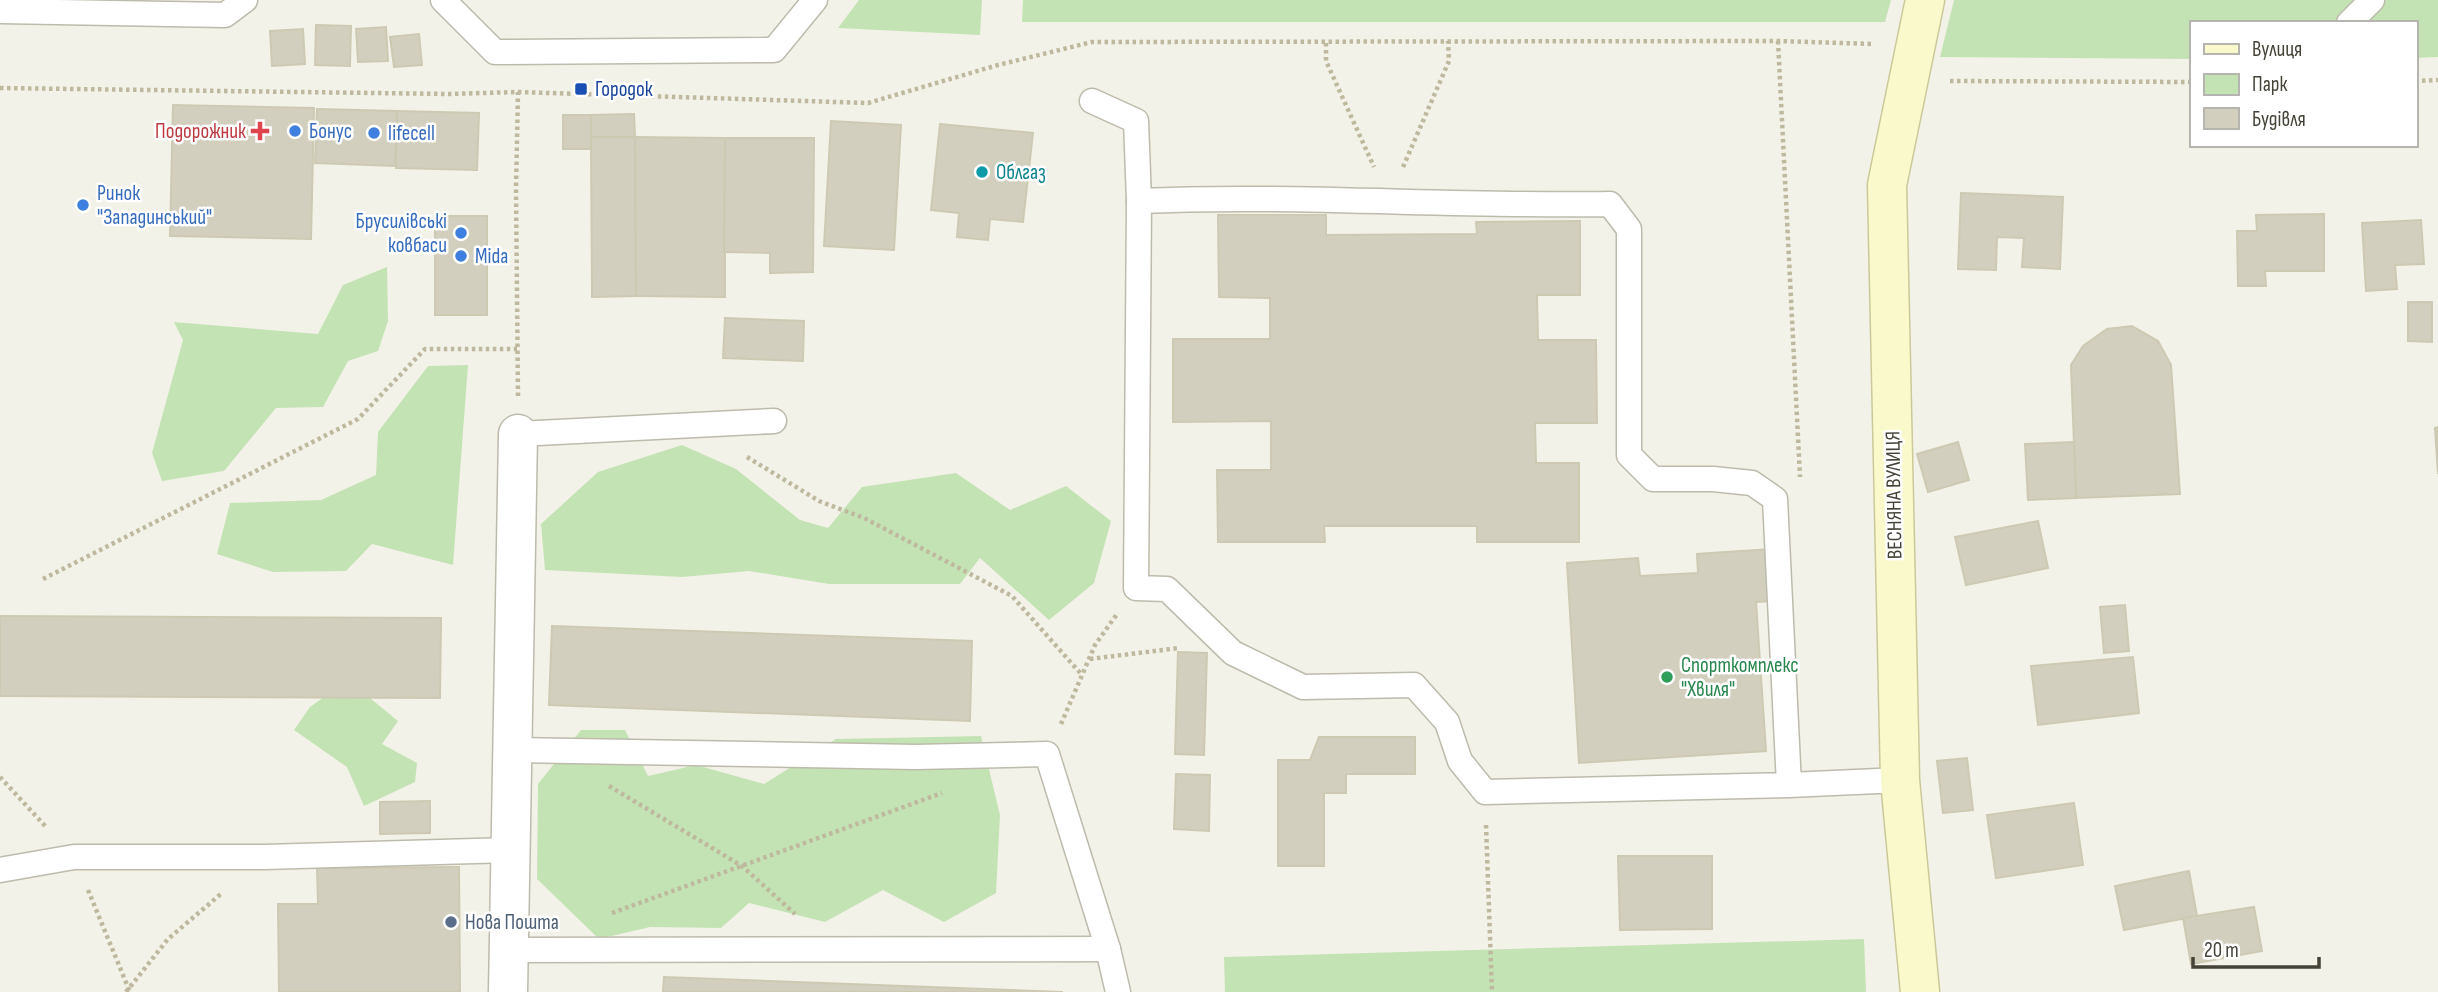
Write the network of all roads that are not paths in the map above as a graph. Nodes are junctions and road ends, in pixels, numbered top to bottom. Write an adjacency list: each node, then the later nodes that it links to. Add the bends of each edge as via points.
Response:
1 (245, 0): 6 (lane, via 225,15)
2 (443, 0): 3 (lane, via 495,52 774,50)
3 (815, 0)
4 (1925, 0): 13 (street, ВЕСНЯНА ВУЛИЦЯ, via 1887,186)
5 (2372, 0): 7 (lane)
6 (0, 11)
7 (2351, 21)
8 (1092, 101): 9 (lane, via 1136,121)
9 (1139, 201): 14 (lane, via 1136,588 1167,589 1233,653 1303,687 1414,685 1447,722 1460,761 1485,792); 14 (lane, via 1610,204 1629,229 1629,455 1653,479 1752,483 1775,499)
10 (774, 421): 11 (lane)
11 (518, 435): 12 (street)
12 (513, 750): 15 (street); 18 (lane, via 916,757 1047,754)
13 (1900, 780): 14 (lane); 21 (street, ВЕСНЯНА ВУЛИЦЯ)
14 (1789, 785)
15 (512, 850): 16 (lane, via 74,857); 17 (street)
16 (0, 870)
17 (509, 950): 18 (lane); 19 (street)
18 (1108, 950): 20 (lane)
19 (508, 992)
20 (1118, 992)
21 (1920, 992)

